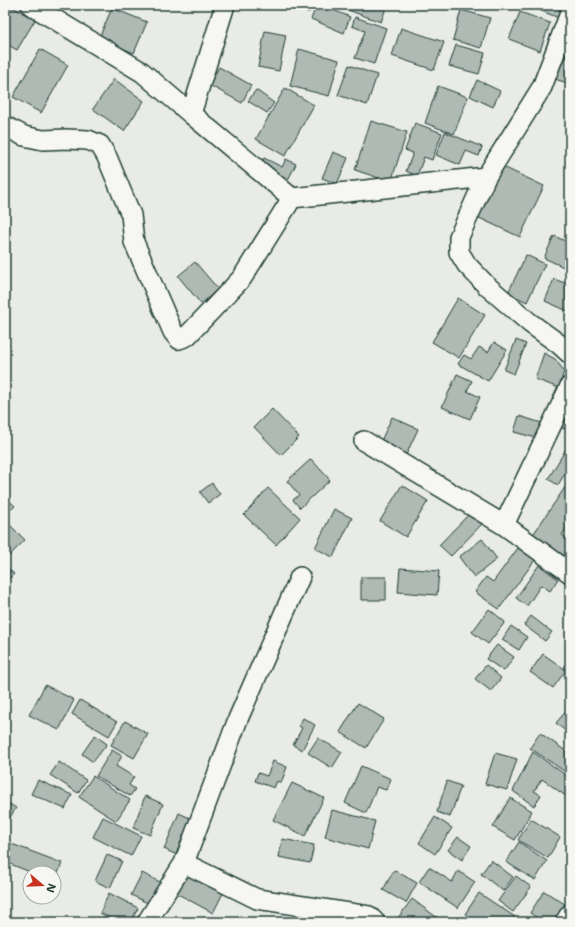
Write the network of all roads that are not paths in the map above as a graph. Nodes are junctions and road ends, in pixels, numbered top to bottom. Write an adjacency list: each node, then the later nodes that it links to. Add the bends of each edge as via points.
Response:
1 (31, 5): 4 (street, via 142,72)
2 (226, 5): 4 (street)
3 (570, 13): 6 (street, via 542,87)
4 (191, 114): 7 (street)
5 (5, 126): 7 (street, via 30,138 88,140 100,144 131,215 134,242 173,332 179,339 187,336 242,278)
6 (486, 177): 7 (street); 8 (street, via 459,237 460,252 467,265 487,286 530,324)
7 (292, 198)
8 (570, 354)
9 (570, 386): 11 (street)
10 (364, 441): 11 (street)
11 (504, 525): 12 (street)
12 (570, 573)
13 (300, 578): 14 (street, via 238,719)
14 (184, 863): 16 (street); 17 (street, via 257,899 369,916)
15 (570, 914): 18 (street)
16 (147, 922)
17 (375, 922)
18 (565, 922)

